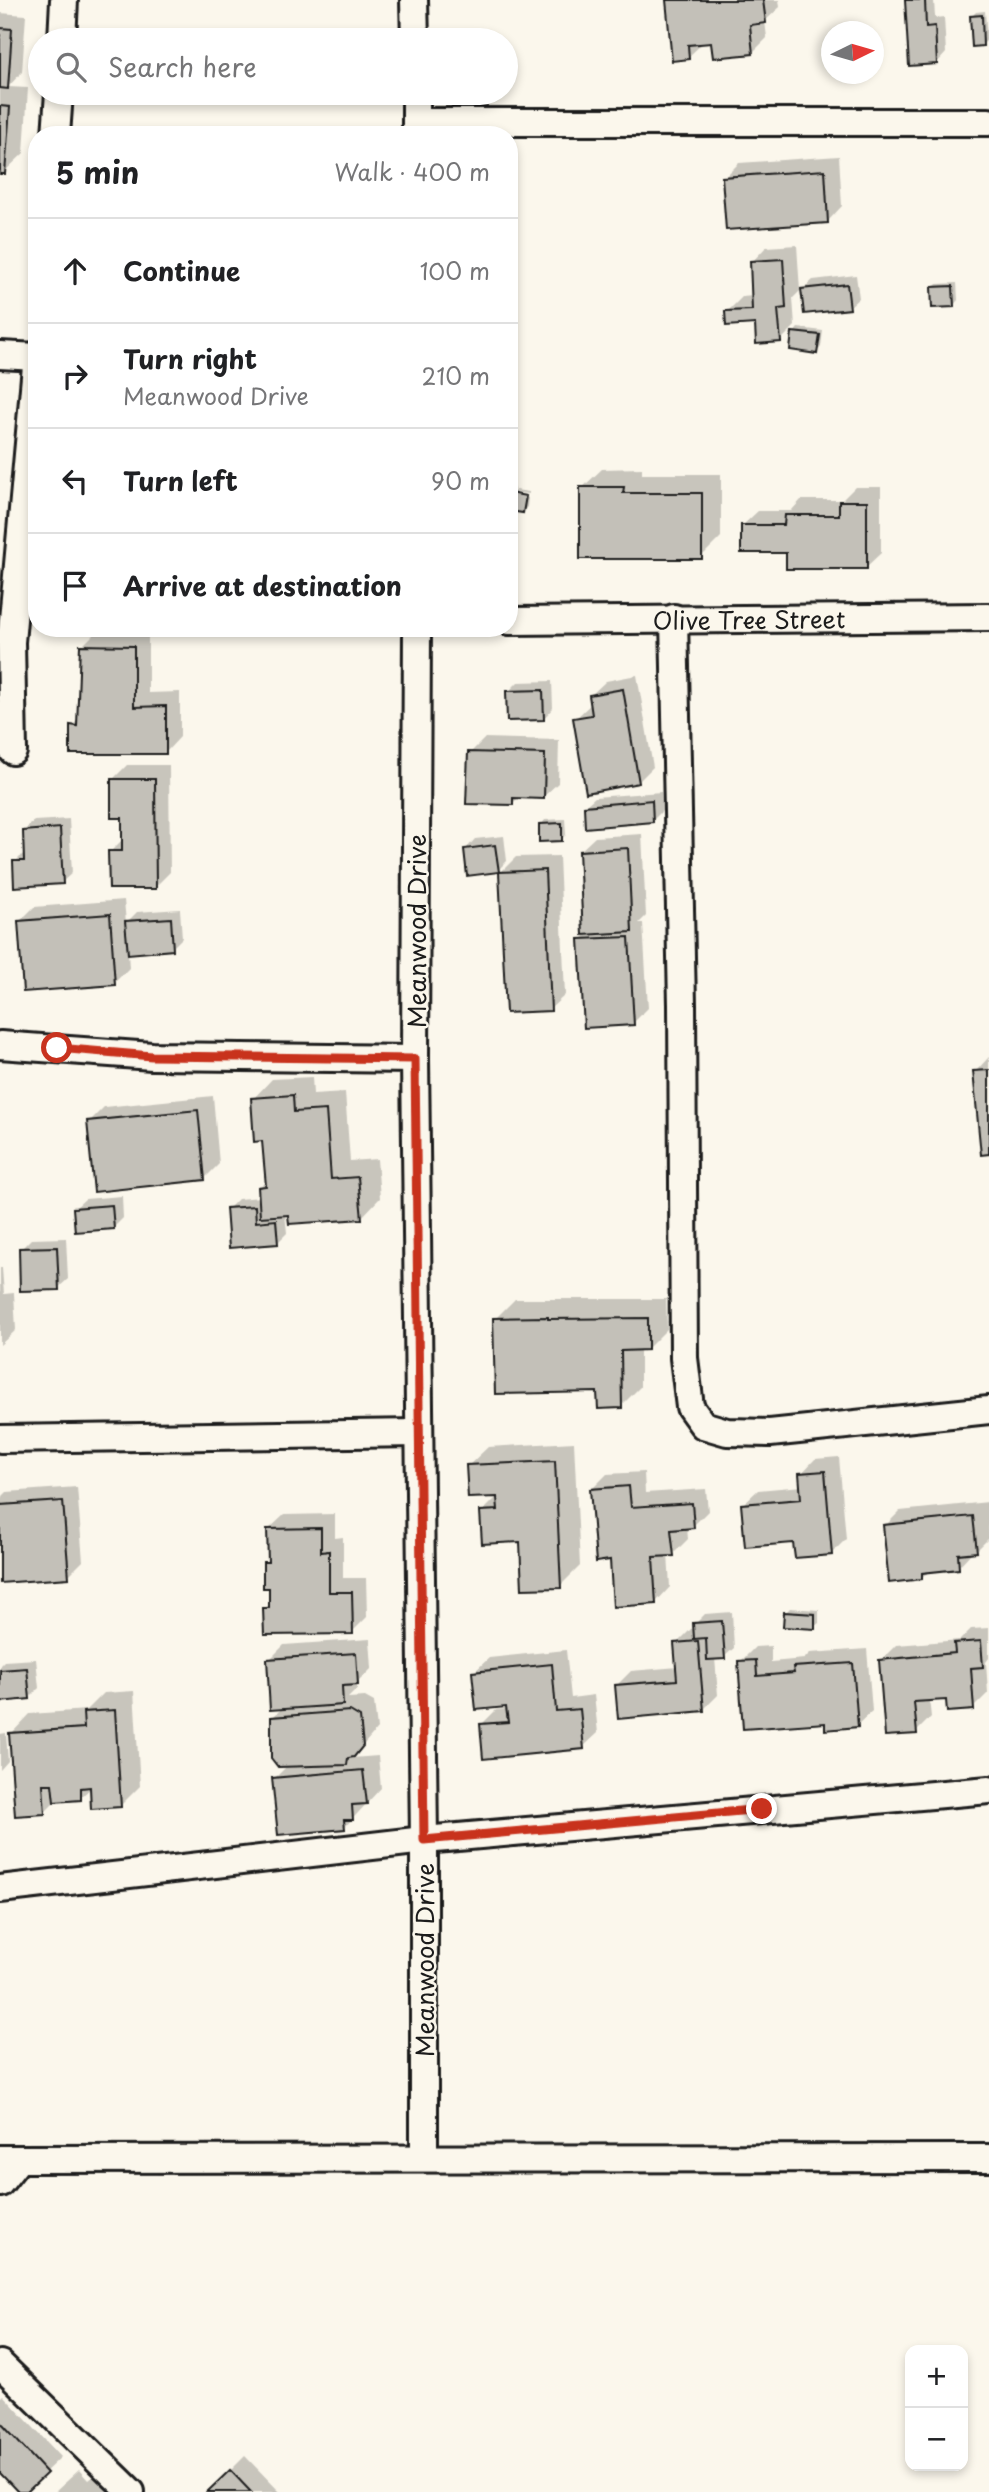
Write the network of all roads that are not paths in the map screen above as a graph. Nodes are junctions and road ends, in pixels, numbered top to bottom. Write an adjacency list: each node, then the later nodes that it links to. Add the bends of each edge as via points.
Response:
1 (64, 0): 3 (street)
2 (414, 0): 4 (street)
3 (63, 28)
4 (415, 28)
5 (58, 105): 8 (street)
6 (416, 105): 9 (street)
7 (989, 122): 10 (street)
8 (57, 126)
9 (416, 126)
10 (518, 127)
11 (0, 355): 12 (street)
12 (28, 356)
13 (28, 455): 18 (street, via 11,642)
14 (989, 617): 15 (street, Olive Tree Street)
15 (674, 618): 16 (street, Olive Tree Street); 21 (street, via 684,1358 690,1407 703,1425 727,1432 770,1433)
16 (518, 621)
17 (417, 637): 20 (street, Meanwood Drive)
18 (13, 751)
19 (0, 1045): 20 (street, via 152,1056)
20 (415, 1059): 22 (street, Meanwood Drive)
21 (989, 1410)
22 (419, 1433): 23 (street); 25 (street, Meanwood Drive)
23 (0, 1439)
24 (989, 1790): 25 (street)
25 (424, 1840): 26 (street); 27 (street, Meanwood Drive)
26 (0, 1889)
27 (424, 2158): 28 (street); 29 (street)
28 (989, 2158)
29 (9, 2159): 30 (street)
30 (0, 2183)
31 (0, 2364): 32 (street)
32 (131, 2492)

